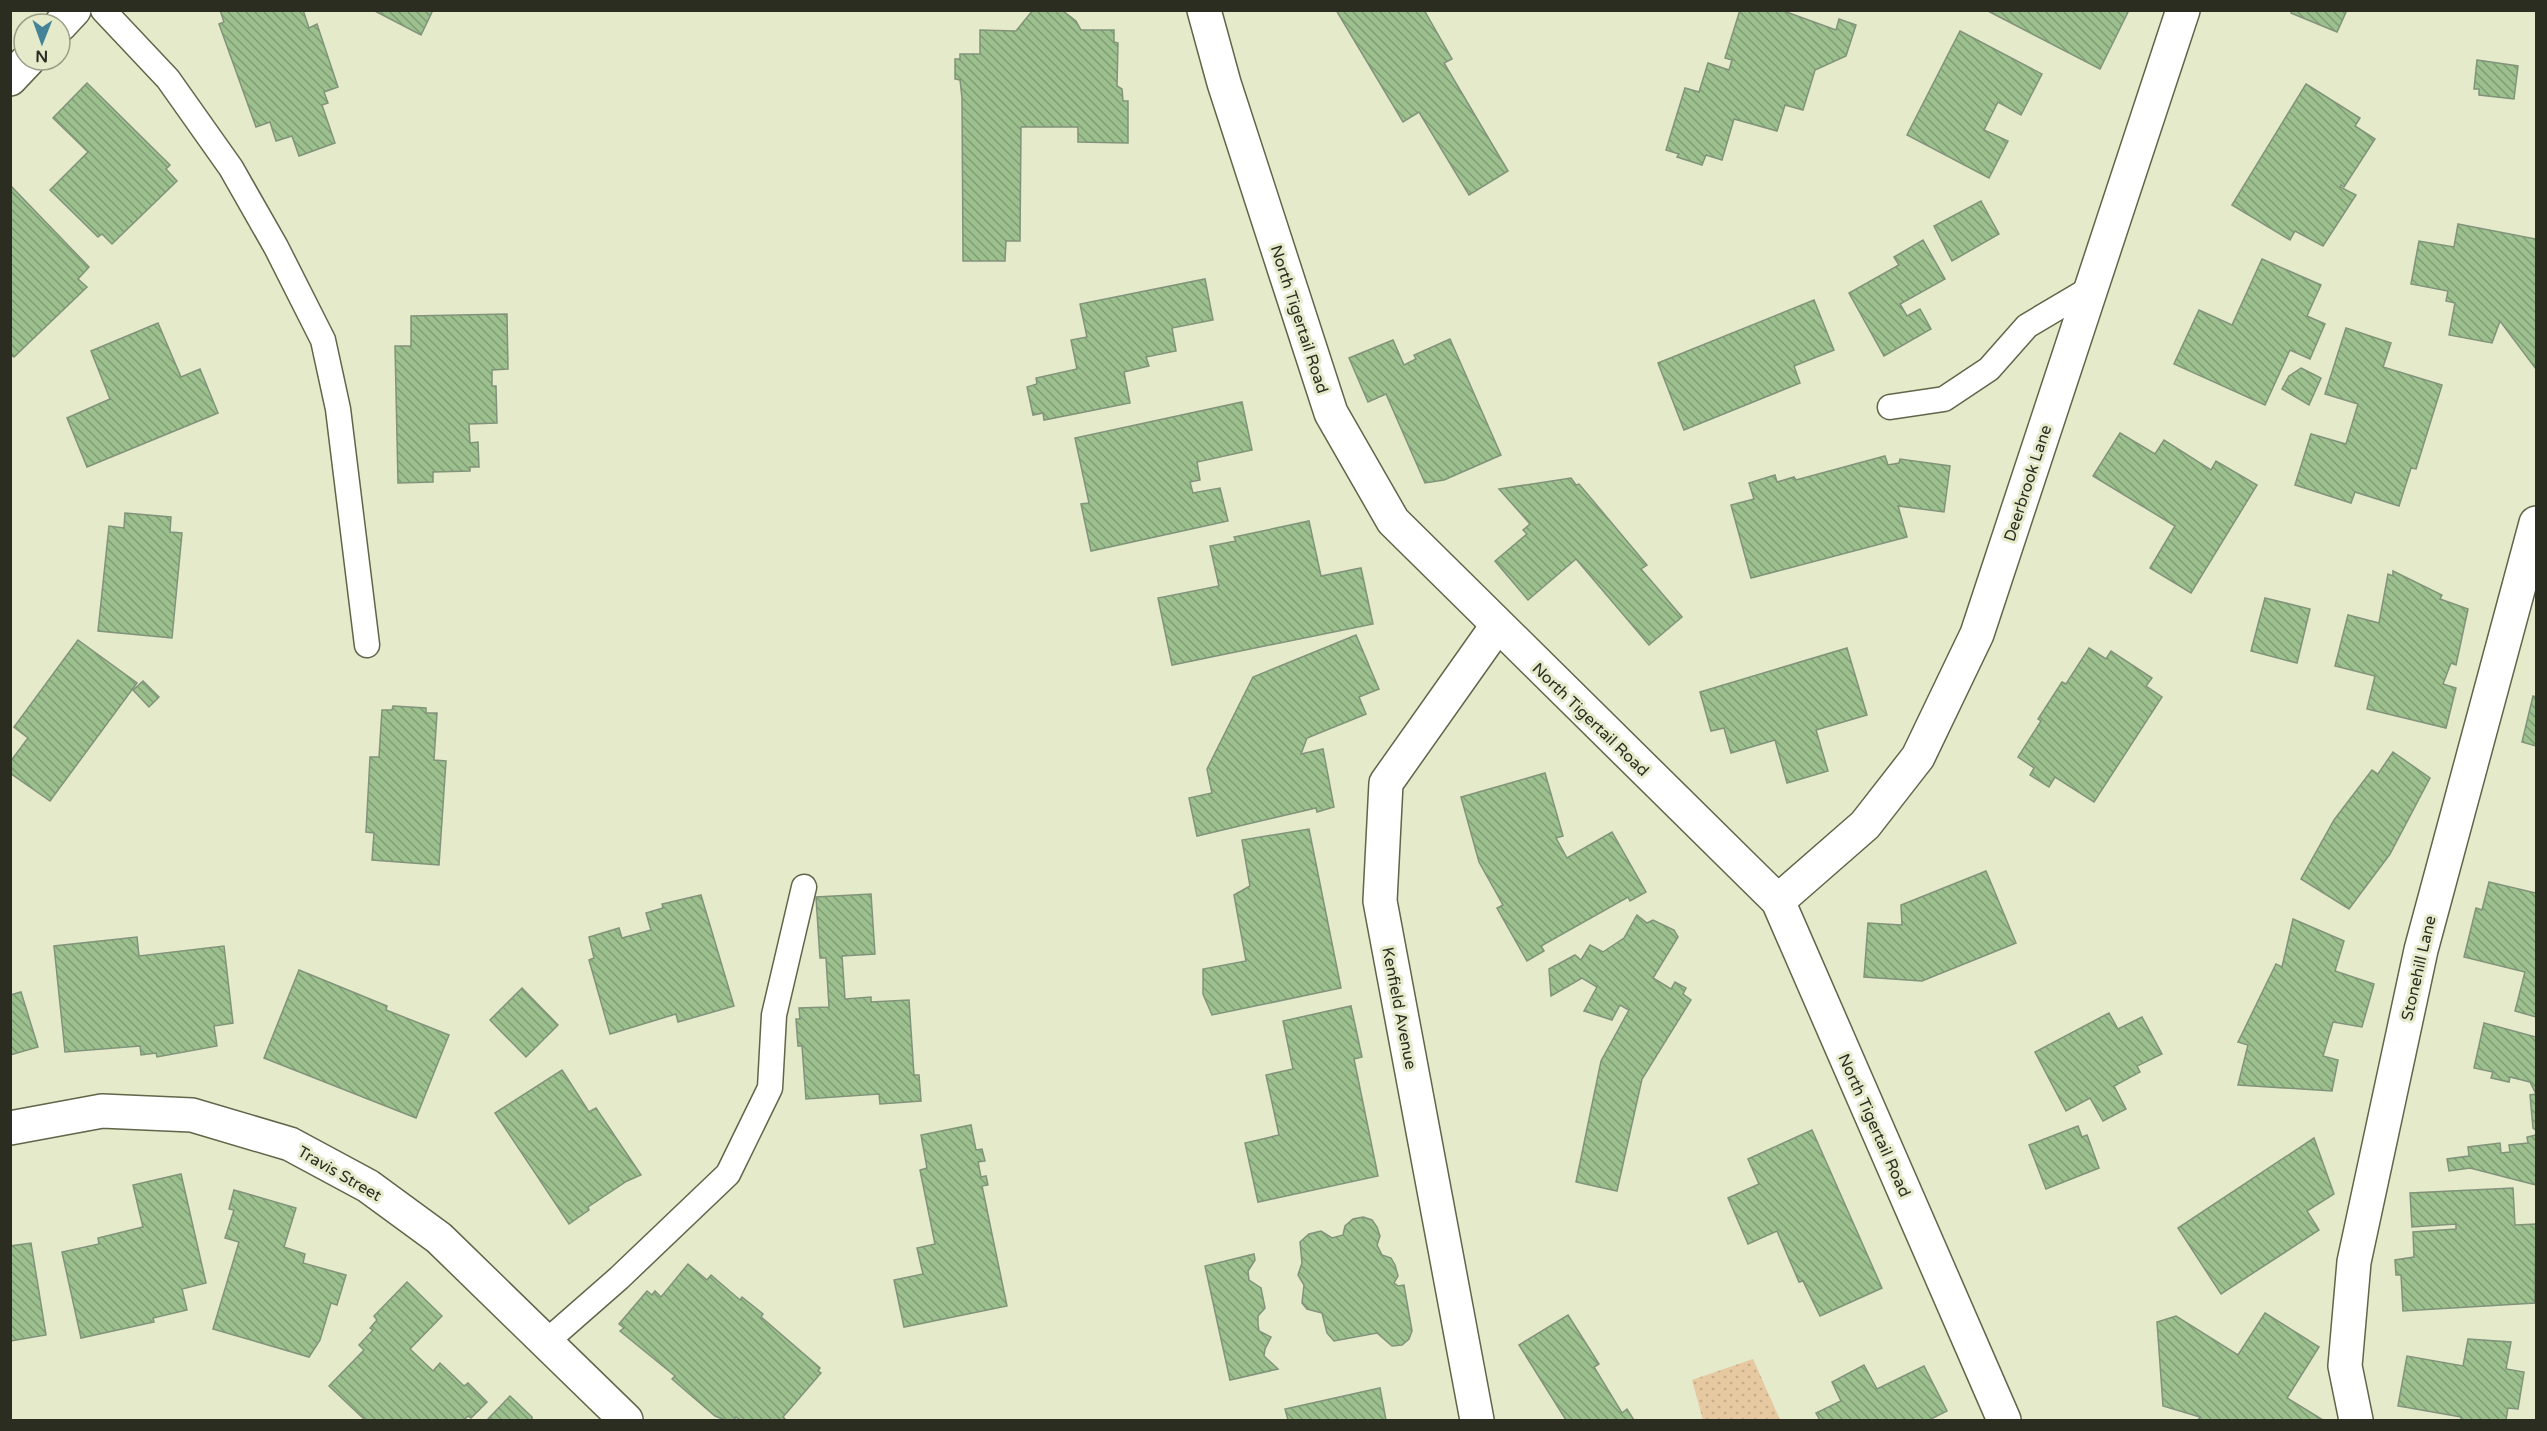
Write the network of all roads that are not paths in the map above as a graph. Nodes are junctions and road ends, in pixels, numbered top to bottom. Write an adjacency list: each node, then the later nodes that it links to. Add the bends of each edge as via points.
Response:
1 (103, 10): 8 (lane, via 168,79 231,168 323,340 338,409)
2 (1204, 10): 7 (street, North Tigertail Road, via 1331,413 1393,521)
3 (2183, 10): 4 (street, Deerbrook Lane)
4 (2091, 288): 5 (lane, via 2027,326 1989,369 1944,399); 10 (street, Deerbrook Lane, via 1977,634 1918,757 1865,825)
5 (1890, 407)
6 (2536, 523): 16 (street, Stonehill Lane, via 2421,950 2355,1262 2344,1366)
7 (1497, 626): 10 (street, North Tigertail Road); 14 (street, Kenfield Avenue, via 1386,783 1380,900)
8 (367, 645)
9 (804, 887): 12 (lane, via 774,1015 770,1088 728,1174 620,1278)
10 (1778, 902): 15 (street, North Tigertail Road)
11 (10, 1128): 12 (street, Travis Street, via 102,1111 192,1115 290,1144 368,1186 439,1238)
12 (546, 1342): 13 (street, Travis Street)
13 (626, 1420)
14 (1477, 1420)
15 (2004, 1420)
16 (2356, 1420)

